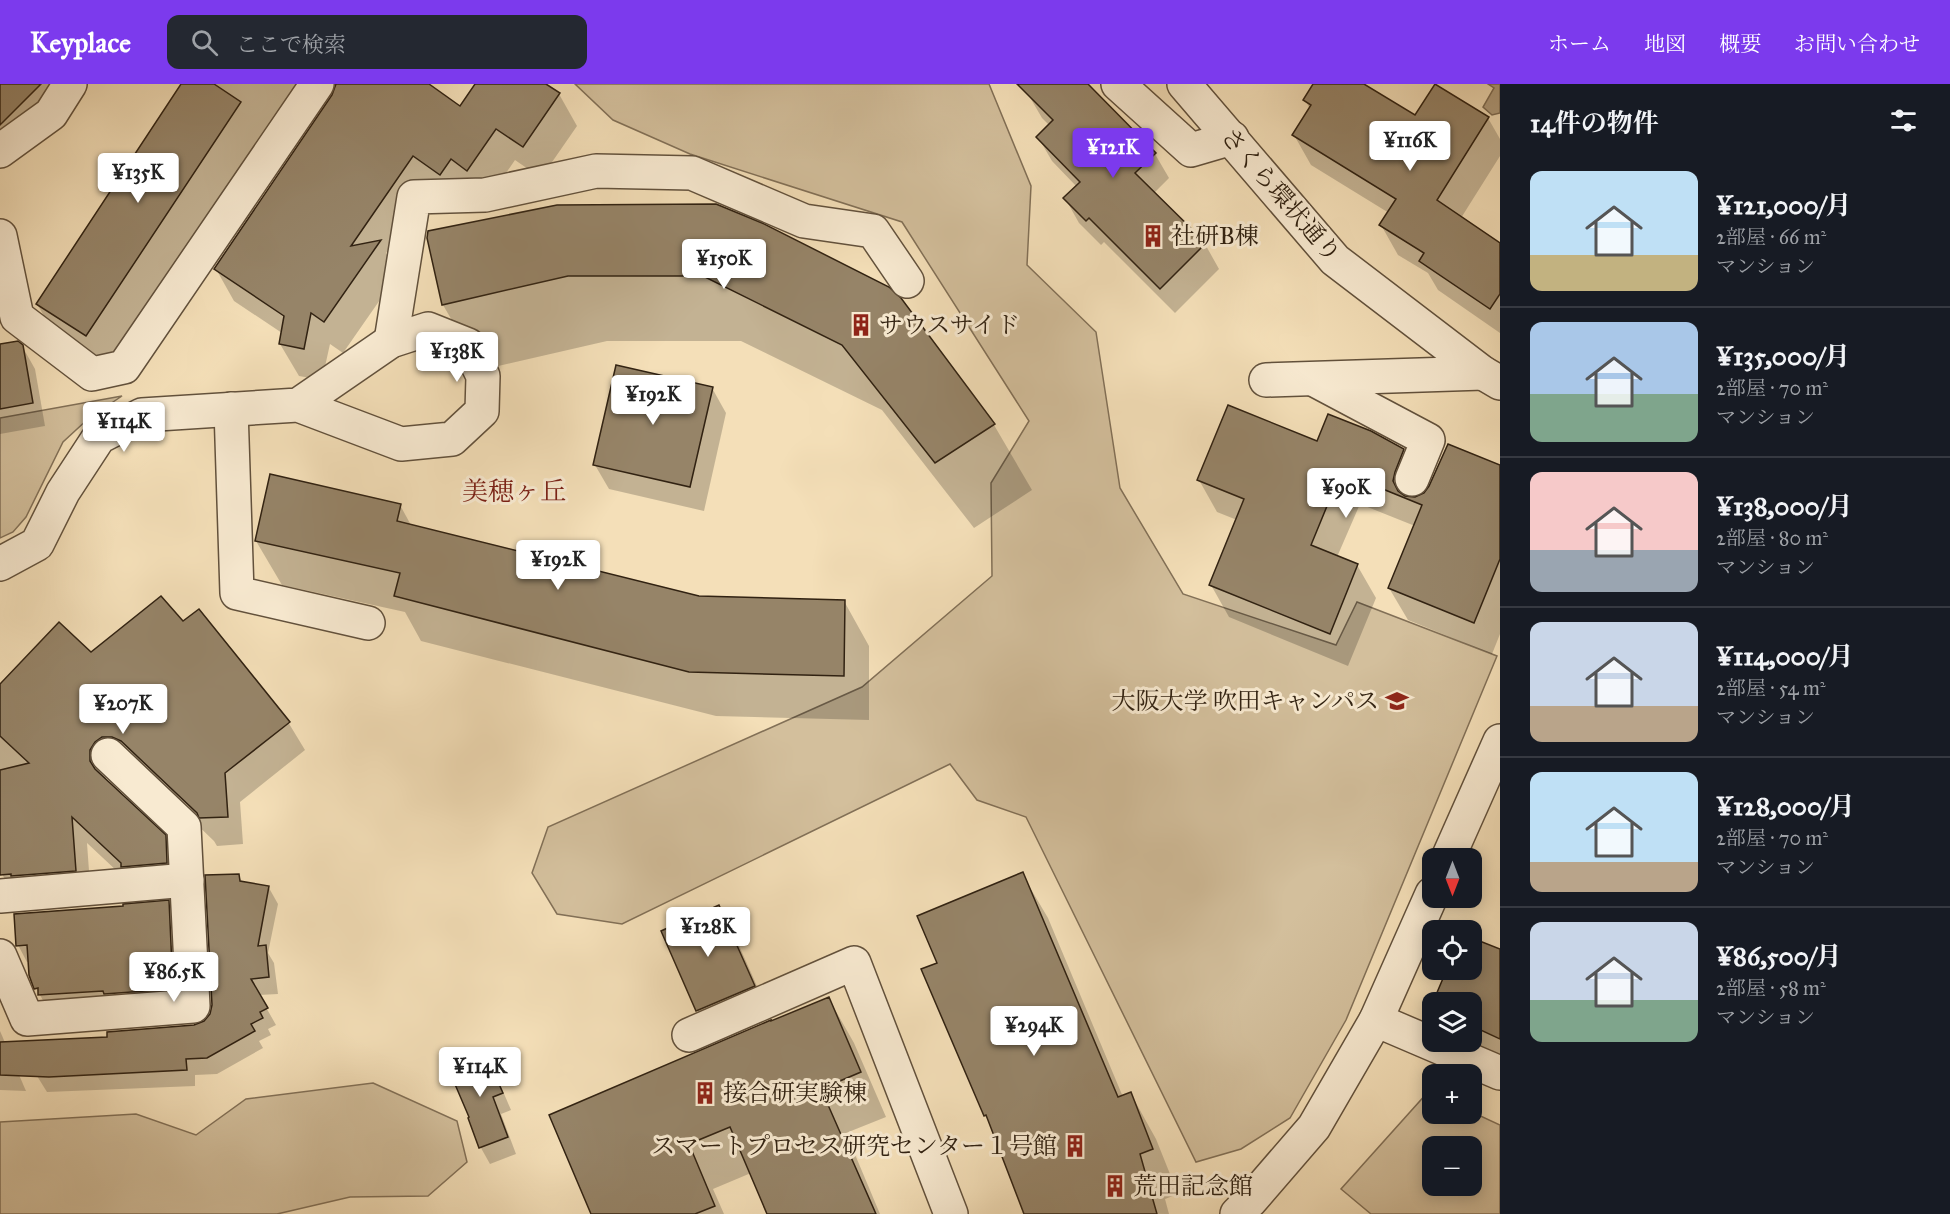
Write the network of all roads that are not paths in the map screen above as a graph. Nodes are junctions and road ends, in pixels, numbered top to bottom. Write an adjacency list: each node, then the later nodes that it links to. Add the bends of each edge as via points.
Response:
1 (70, 84): 6 (street, via 51,114)
2 (317, 84): 7 (street, via 124,367 92,374 18,317)
3 (1118, 84): 5 (street, via 1191,150)
4 (1184, 84): 5 (street, さくら環状通り)
5 (1232, 138): 10 (street, さくら環状通り, via 1335,260)
6 (0, 151)
7 (0, 236)
8 (907, 281): 9 (street, via 873,231 804,221 692,173 596,171 485,195 414,197)
9 (391, 341): 13 (street); 13 (street, via 428,329 468,345 483,376 482,411 452,439 401,444)
10 (1491, 378): 11 (street)
11 (1314, 379): 12 (street); 15 (street, via 1428,440)
12 (1266, 380)
13 (298, 405): 14 (street)
14 (231, 409): 16 (street, via 142,415 99,437 63,492 37,544); 17 (street, via 237,592)
15 (1412, 479)
16 (0, 564)
17 (368, 623)
18 (1500, 741): 20 (street)
19 (108, 755): 21 (street, via 184,826)
20 (1452, 848)
21 (187, 880): 22 (street); 24 (street, via 193,1006 27,1019)
22 (0, 896)
23 (1426, 908): 25 (street)
24 (0, 956)
25 (1376, 1020): 27 (street); 29 (street, via 1314,1127)
26 (689, 1035): 28 (street, via 854,963)
27 (1500, 1073)
28 (951, 1214)
29 (1237, 1214)

